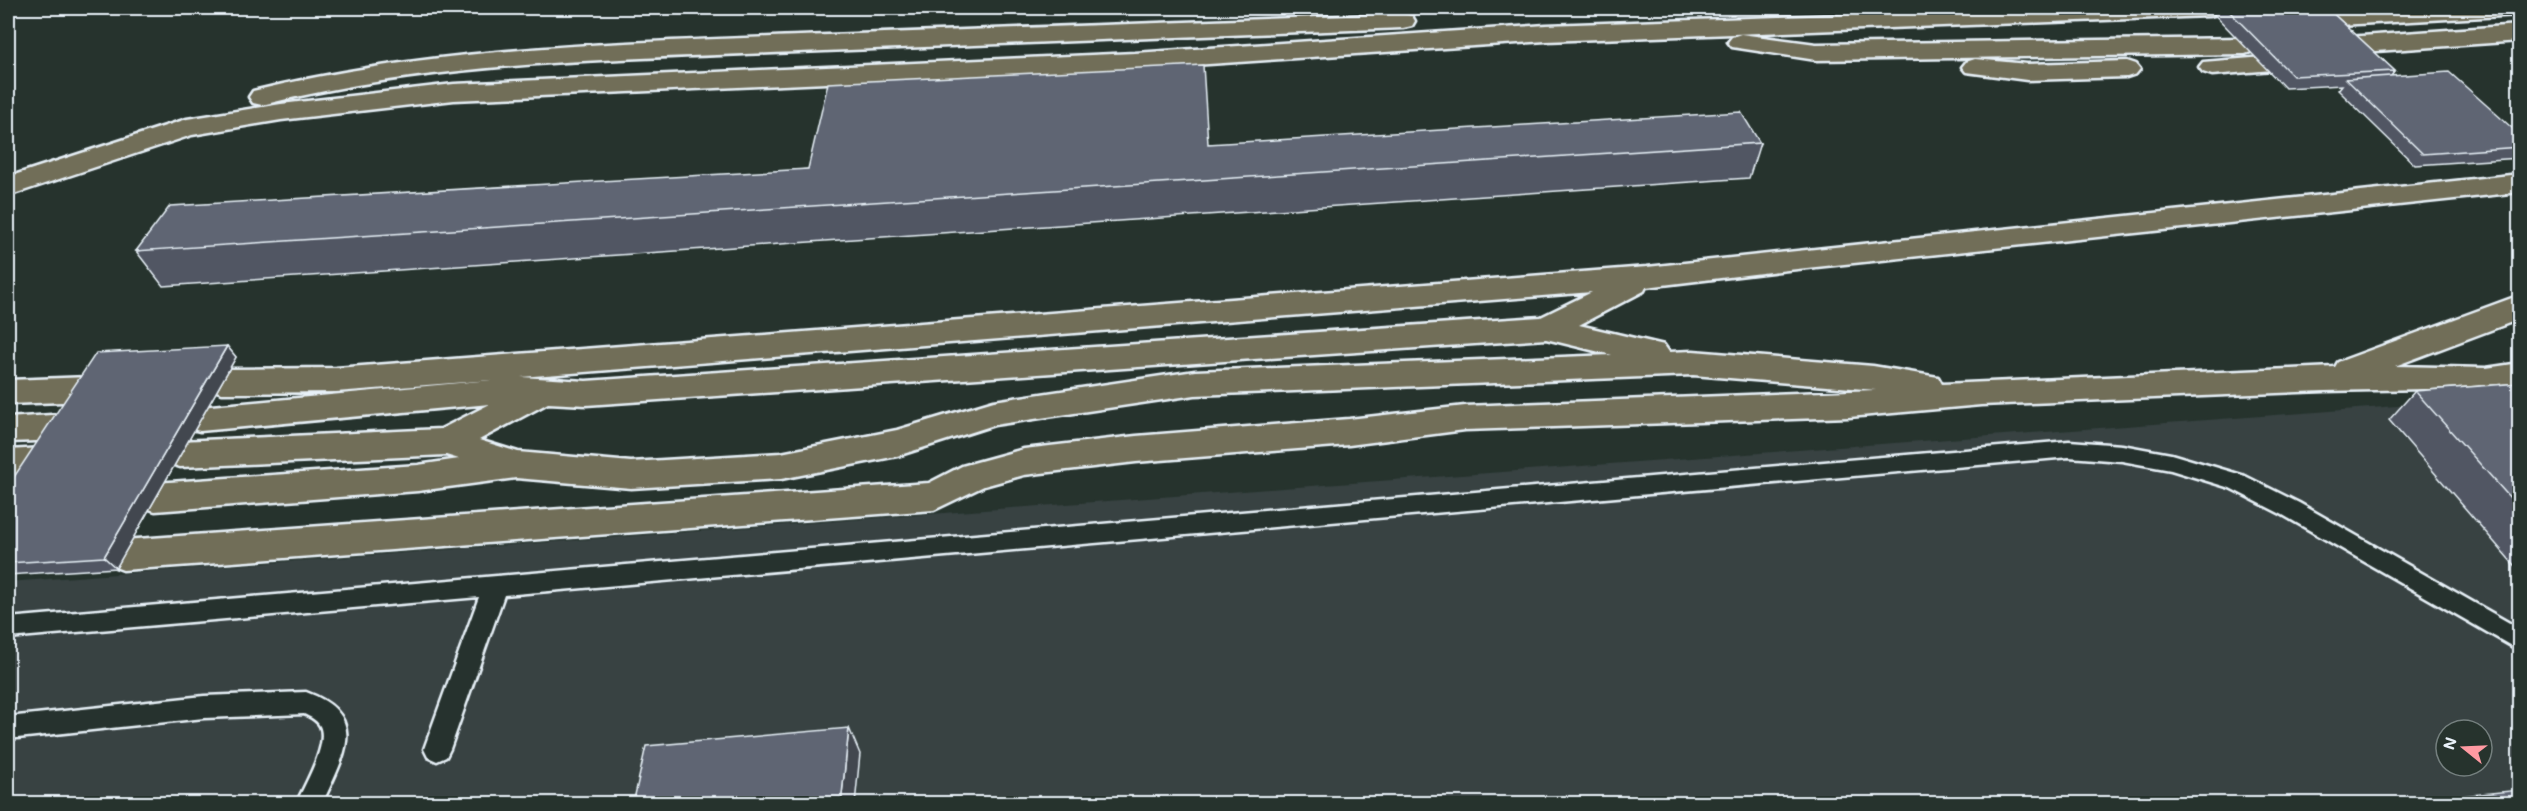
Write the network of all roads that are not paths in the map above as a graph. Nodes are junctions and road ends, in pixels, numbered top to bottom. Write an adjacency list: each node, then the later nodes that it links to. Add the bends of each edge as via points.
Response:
1 (1759, 8): 12 (main road, via 646,50 432,65 282,92 239,104)
2 (2520, 8): 4 (main road)
3 (2218, 17): 5 (main road); 7 (main road)
4 (2321, 19)
5 (1634, 30): 7 (main road); 12 (main road, via 1135,62 454,92)
6 (2520, 33): 10 (main road, via 2355,52)
7 (1734, 41): 9 (main road, via 1816,52)
8 (2245, 46): 9 (main road)
9 (1908, 50): 11 (main road, via 1964,66 2027,72)
10 (2520, 52)
11 (2264, 65)
12 (187, 127): 14 (main road)
13 (2520, 183): 15 (main road)
14 (8, 188)
15 (1647, 277): 17 (main road); 23 (main road, via 336,380)
16 (2520, 306): 22 (main road)
17 (1546, 328): 19 (main road); 25 (main road, via 586,393)
18 (2520, 356): 21 (main road, via 2461,363)
19 (1693, 363): 27 (main road, via 1873,378); 35 (main road, via 1195,383 994,413 897,443 781,466 631,475)
20 (2520, 375): 21 (main road, via 2486,380)
21 (2425, 377): 22 (main road)
22 (2325, 379): 27 (main road)
23 (222, 381)
24 (90, 388): 26 (main road)
25 (543, 391): 28 (main road, via 518,389); 31 (main road)
26 (8, 392)
27 (1982, 393): 37 (main road, via 1849,405 1465,418 1024,462 974,475 934,496)
28 (200, 419)
29 (66, 427): 30 (main road)
30 (8, 430)
31 (446, 442): 32 (main road); 35 (main road)
32 (180, 454)
33 (43, 461): 34 (main road)
34 (8, 464)
35 (516, 465): 36 (main road, via 418,478)
36 (155, 497)
37 (123, 555)
38 (495, 586): 39 (lane); 40 (lane, via 2069,449 2171,462 2238,483 2291,509); 42 (lane)
39 (8, 628)
40 (2520, 641)
41 (8, 728): 43 (lane, via 204,706 306,703 321,707 335,726 334,741)
42 (436, 749)
43 (309, 804)

